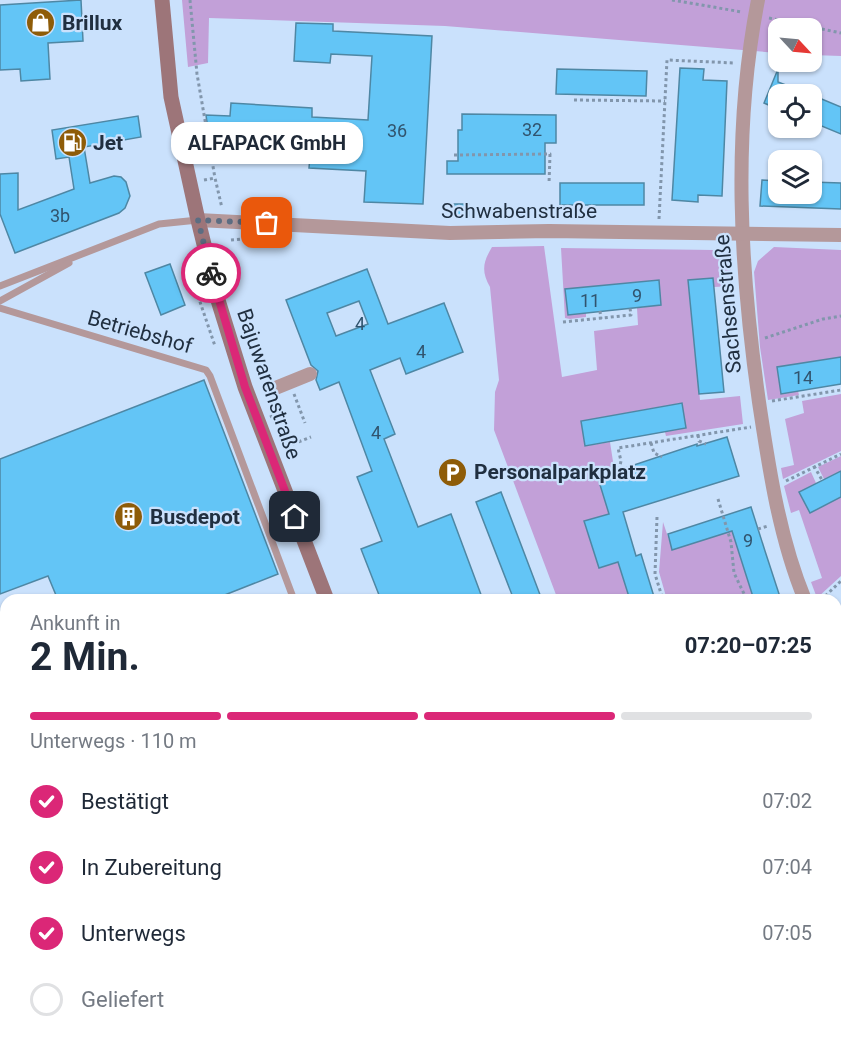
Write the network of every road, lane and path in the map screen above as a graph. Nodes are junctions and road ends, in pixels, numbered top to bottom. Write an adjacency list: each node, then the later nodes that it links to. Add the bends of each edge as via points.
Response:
1 (162, 0): 15 (street, Bajuwarenstraße, via 171,97)
2 (190, 0): 11 (path, via 197,74)
3 (672, 0): 5 (path)
4 (758, 0): 5 (street, Sachsenstraße)
5 (756, 15): 6 (path); 7 (street, Sachsenstraße)
6 (841, 33)
7 (748, 64): 9 (path, via 667,60); 17 (street, Sachsenstraße)
8 (574, 100): 9 (path)
9 (665, 101): 16 (path)
10 (454, 155): 13 (path, via 550,154)
11 (215, 178): 12 (path); 14 (path, via 223,210)
12 (204, 180)
13 (549, 184)
14 (229, 210)
15 (198, 220): 16 (street, Schwabenstraße, via 450,233); 21 (lane, via 159,224); 63 (street, Bajuwarenstraße, via 245,387)
16 (658, 233): 17 (street, Schwabenstraße)
17 (741, 233): 18 (street, Schwabenstraße); 34 (street, Sachsenstraße)
18 (841, 235)
19 (259, 238): 20 (path)
20 (231, 240)
21 (93, 250): 26 (lane); 27 (lane)
22 (221, 261): 24 (path)
23 (237, 269): 24 (path)
24 (224, 272): 25 (path)
25 (226, 281)
26 (0, 286)
27 (0, 301)
28 (0, 308): 62 (lane, Betriebshof, via 206,370)
29 (630, 308): 32 (path, via 631,315)
30 (600, 311): 32 (path)
31 (841, 316): 34 (path)
32 (601, 319): 33 (path)
33 (563, 322)
34 (750, 343): 41 (street, Sachsenstraße)
35 (310, 374): 36 (street)
36 (273, 389)
37 (805, 390): 40 (path)
38 (841, 390): 40 (path)
39 (294, 396): 44 (path)
40 (805, 396): 41 (path)
41 (759, 403): 45 (street, Sachsenstraße)
42 (281, 412): 43 (path)
43 (268, 417)
44 (305, 423)
45 (762, 425): 46 (path); 56 (street, Sachsenstraße)
46 (698, 435): 48 (path); 50 (path, via 699,441)
47 (311, 437): 49 (path)
48 (651, 443): 52 (path, via 654,453); 54 (path, via 618,448)
49 (293, 444)
50 (706, 444)
51 (841, 454): 53 (path)
52 (662, 457)
53 (814, 466): 55 (path); 56 (path)
54 (619, 470)
55 (822, 480)
56 (772, 485): 66 (street, Sachsenstraße)
57 (718, 499): 65 (path, via 731,542 734,573)
58 (657, 517): 59 (path)
59 (655, 574): 60 (path); 64 (path)
60 (648, 576)
61 (841, 581): 67 (path)
62 (292, 594)
63 (325, 594)
64 (661, 594)
65 (744, 594)
66 (803, 594)
67 (827, 594)

